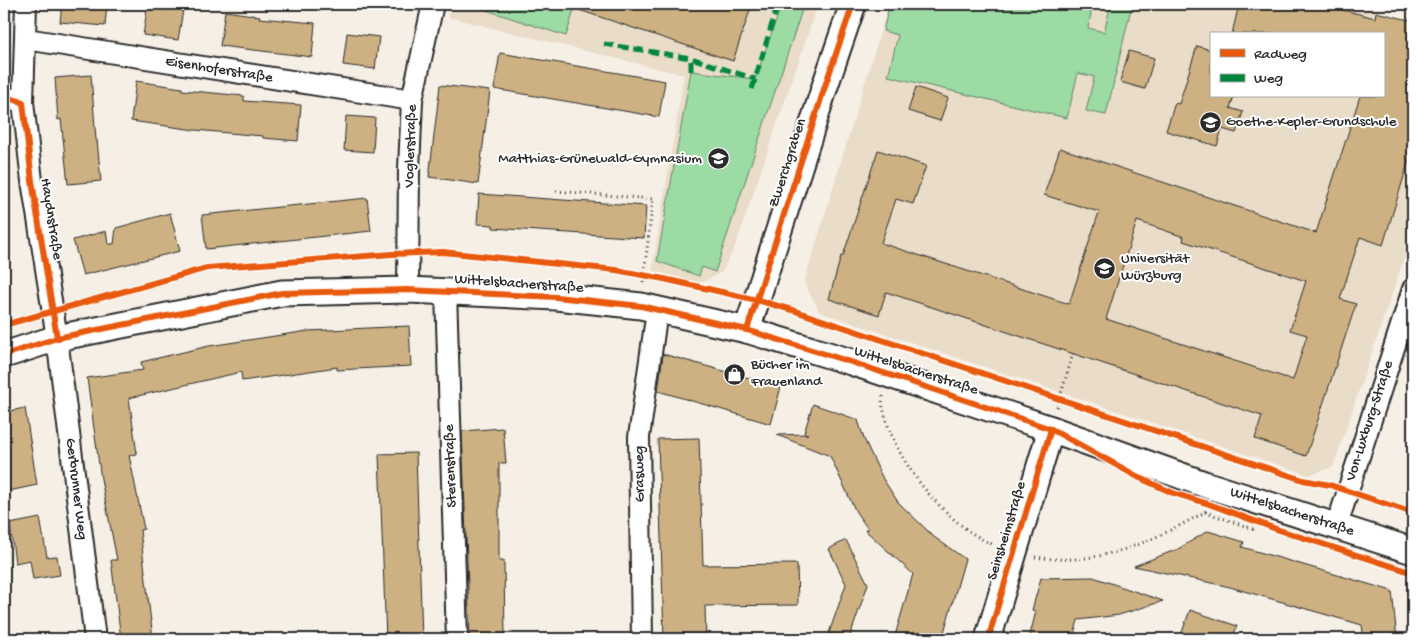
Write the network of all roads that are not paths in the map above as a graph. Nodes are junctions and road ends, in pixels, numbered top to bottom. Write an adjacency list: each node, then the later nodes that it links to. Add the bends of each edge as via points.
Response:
1 (26, 4): 4 (street, Haydnstraße)
2 (433, 4): 6 (street, Voglerstraße)
3 (853, 4): 12 (street, Zwerchgraben)
4 (26, 39): 6 (street, Eisenhoferstraße); 7 (street, Haydnstraße)
5 (4, 97): 7 (street)
6 (412, 100): 9 (street, Voglerstraße)
7 (23, 102): 13 (street, Haydnstraße)
8 (1413, 289): 16 (street, Von-Luxburg-Straße)
9 (408, 290): 10 (street, Wittelsbacherstraße); 13 (street, Wittelsbacherstraße, via 282,293)
10 (446, 292): 11 (street, Wittelsbacherstraße, via 556,297); 19 (street, Sterenstraße)
11 (649, 308): 12 (street, Wittelsbacherstraße); 20 (street, Grasweg, via 639,437)
12 (747, 330): 15 (street, Wittelsbacherstraße)
13 (57, 338): 14 (street, Wittelsbacherstraße); 18 (street, Gerbrunner Weg)
14 (4, 355)
15 (1051, 429): 16 (street, Wittelsbacherstraße, via 1204,484); 21 (street, Seinsheimstraße)
16 (1337, 525): 17 (street, Wittelsbacherstraße)
17 (1413, 551)
18 (95, 639)
19 (457, 639)
20 (642, 639)
21 (988, 639)

